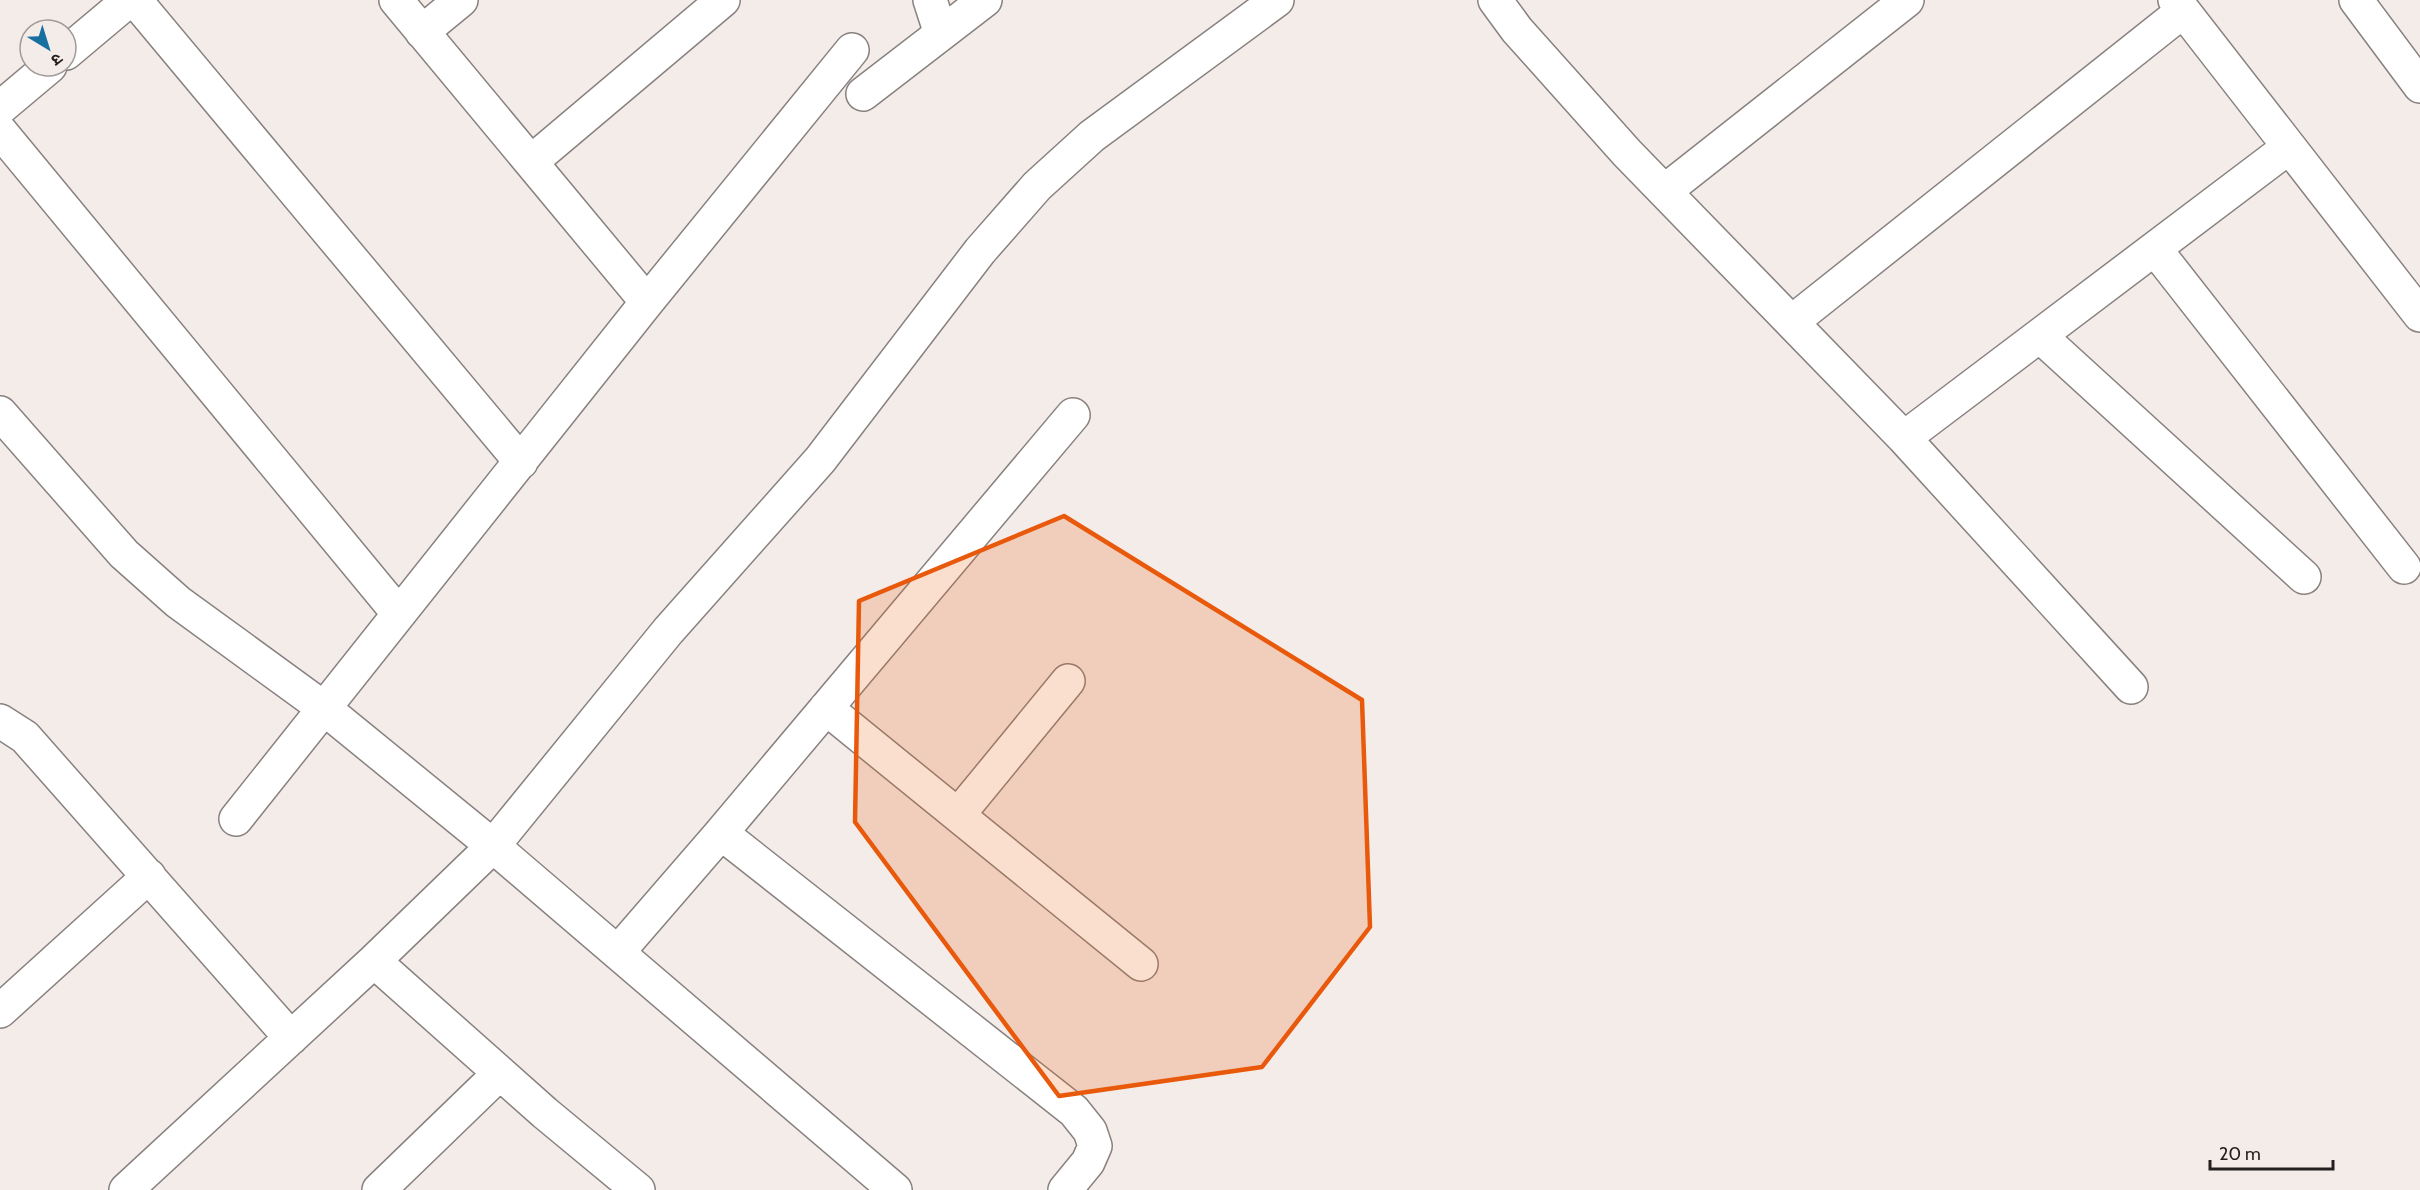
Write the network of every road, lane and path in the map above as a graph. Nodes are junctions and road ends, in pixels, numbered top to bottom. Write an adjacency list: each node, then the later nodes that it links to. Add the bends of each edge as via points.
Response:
1 (129, 0): 15 (street)
2 (135, 0): 33 (street)
3 (396, 0): 13 (street)
4 (461, 0): 13 (street)
5 (723, 0): 23 (street)
6 (930, 0): 14 (street)
7 (985, 0): 14 (street)
8 (1495, 0): 24 (street, via 1524,38)
9 (1907, 0): 24 (street)
10 (2356, 0): 18 (street)
11 (1262, 4): 45 (street, via 1092,136 1037,186 980,251 820,460 668,631)
12 (2179, 5): 22 (street); 28 (street)
13 (422, 32): 23 (street)
14 (941, 34): 19 (street)
15 (78, 43)
16 (852, 50): 26 (street)
17 (36, 78): 20 (street)
18 (2420, 86)
19 (863, 94)
20 (0, 108)
21 (0, 131): 36 (street)
22 (2289, 147): 25 (street); 27 (street)
23 (531, 162): 26 (street)
24 (1665, 191): 28 (street)
25 (2155, 249): 29 (street); 34 (street)
26 (647, 302): 33 (street)
27 (2420, 315)
28 (1793, 321): 32 (street)
29 (2040, 336): 32 (street); 35 (street)
30 (0, 413): 40 (street, via 124,554 178,602)
31 (1073, 415): 39 (street)
32 (1904, 438): 38 (street)
33 (521, 462): 36 (street)
34 (2404, 567)
35 (2304, 577)
36 (399, 614): 40 (street)
37 (1068, 681): 42 (street)
38 (2131, 687)
39 (826, 708): 42 (street); 44 (street)
40 (325, 709): 43 (street); 45 (street)
41 (0, 720): 46 (street, via 24,737)
42 (958, 815): 49 (street)
43 (237, 819)
44 (721, 833): 47 (street); 57 (street, via 1074,1111 1090,1131 1095,1146 1088,1162)
45 (493, 846): 47 (street); 48 (street)
46 (149, 876): 50 (street); 51 (street)
47 (618, 952): 56 (street)
48 (374, 961): 51 (street); 52 (street)
49 (1141, 964)
50 (0, 1011)
51 (291, 1038): 53 (street)
52 (500, 1073): 54 (street); 55 (street)
53 (126, 1190)
54 (381, 1190)
55 (638, 1190)
56 (895, 1190)
57 (1065, 1190)

